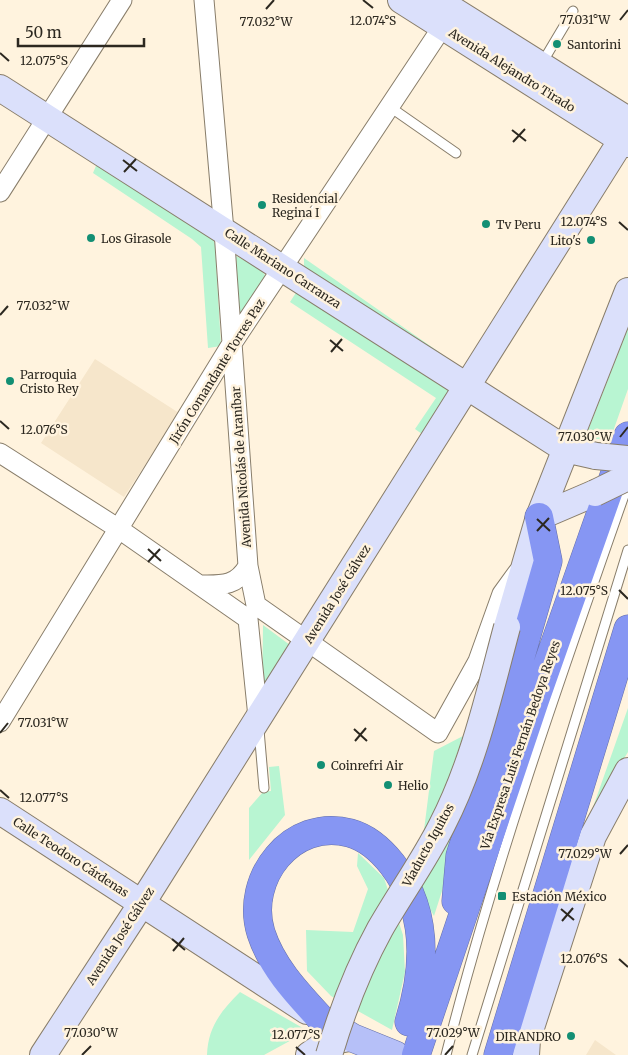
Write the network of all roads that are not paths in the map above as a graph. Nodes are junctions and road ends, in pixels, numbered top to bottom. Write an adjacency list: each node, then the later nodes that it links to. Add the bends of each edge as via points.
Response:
1 (122, 0): 9 (street)
2 (204, 0): 13 (street, Avenida Nicolás de Araníbar)
3 (401, 0): 4 (street, Avenida Alejandro Tirado)
4 (448, 9): 6 (street, Avenida Alejandro Tirado); 8 (street, Jirón Comandante Torres Paz); 10 (street, Avenida Alejandro Tirado)
5 (573, 11): 6 (lane)
6 (540, 65): 10 (street, Avenida Alejandro Tirado)
7 (0, 88): 9 (street, Calle Mariano Carranza)
8 (390, 107): 11 (lane); 14 (street, Jirón Comandante Torres Paz)
9 (47, 118): 12 (street); 13 (street, Calle Mariano Carranza)
10 (627, 135): 17 (street, Avenida José Gálvez)
11 (456, 154)
12 (0, 192)
13 (224, 231): 14 (street, Calle Mariano Carranza); 16 (street, Avenida Nicolás de Araníbar)
14 (284, 269): 16 (street, Jirón Comandante Torres Paz); 17 (street, Calle Mariano Carranza)
15 (628, 291): 19 (street, Víaducto Iquitos)
16 (232, 345): 25 (street, Jirón Comandante Torres Paz); 28 (street, Avenida Nicolás de Araníbar)
17 (468, 387): 19 (street, Calle Mariano Carranza); 32 (street, Avenida José Gálvez)
18 (628, 436): 41 (highway, Vía Expresa Luis Fernán Bedoya Reyes)
19 (565, 449): 21 (street, Calle Mariano Carranza, bridge, via 596,456); 24 (street, Víaducto Iquitos)
20 (0, 453): 25 (street)
21 (628, 458)
22 (628, 477): 24 (street, bridge)
23 (628, 484): 47 (lane, via 517,806 482,918)
24 (539, 517): 27 (street, Víaducto Iquitos); 41 (highway, via 548,561 460,856)
25 (119, 529): 29 (street); 35 (street, Jirón Comandante Torres Paz)
26 (628, 550): 48 (lane)
27 (527, 561): 32 (street, via 502,594 478,661 438,733); 45 (street, Víaducto Iquitos, bridge, via 463,778 442,824 380,929)
28 (248, 566): 29 (street, via 243,574 227,585); 30 (street, Avenida Nicolás de Araníbar)
29 (200, 585): 30 (street)
30 (252, 612): 32 (street); 34 (street, Avenida Nicolás de Araníbar)
31 (628, 629): 38 (highway)
32 (307, 641): 34 (street, Avenida José Gálvez)
33 (628, 683): 38 (highway)
34 (258, 717): 37 (lane, Avenida Nicolás de Araníbar); 40 (street, Avenida José Gálvez)
35 (0, 722)
36 (625, 783): 50 (street, via 593,836 527,1040)
37 (264, 788)
38 (578, 795): 49 (highway)
39 (0, 811): 40 (street, Calle Teodoro Cárdenas)
40 (142, 902): 42 (street, Calle Teodoro Cárdenas); 44 (street, Avenida José Gálvez)
41 (453, 943): 46 (highway, Vía Expresa Luis Fernán Bedoya Reyes)
42 (321, 1019): 43 (main road); 46 (highway, via 292,988 272,957 258,920 258,894 270,864 287,847 316,833 338,831 358,836 385,855 407,886 418,914 421,976)
43 (353, 1038): 45 (street, via 328,1042); 46 (main road)
44 (43, 1055)
45 (315, 1055)
46 (401, 1055)
47 (446, 1055)
48 (472, 1055)
49 (498, 1055)
50 (526, 1055)

